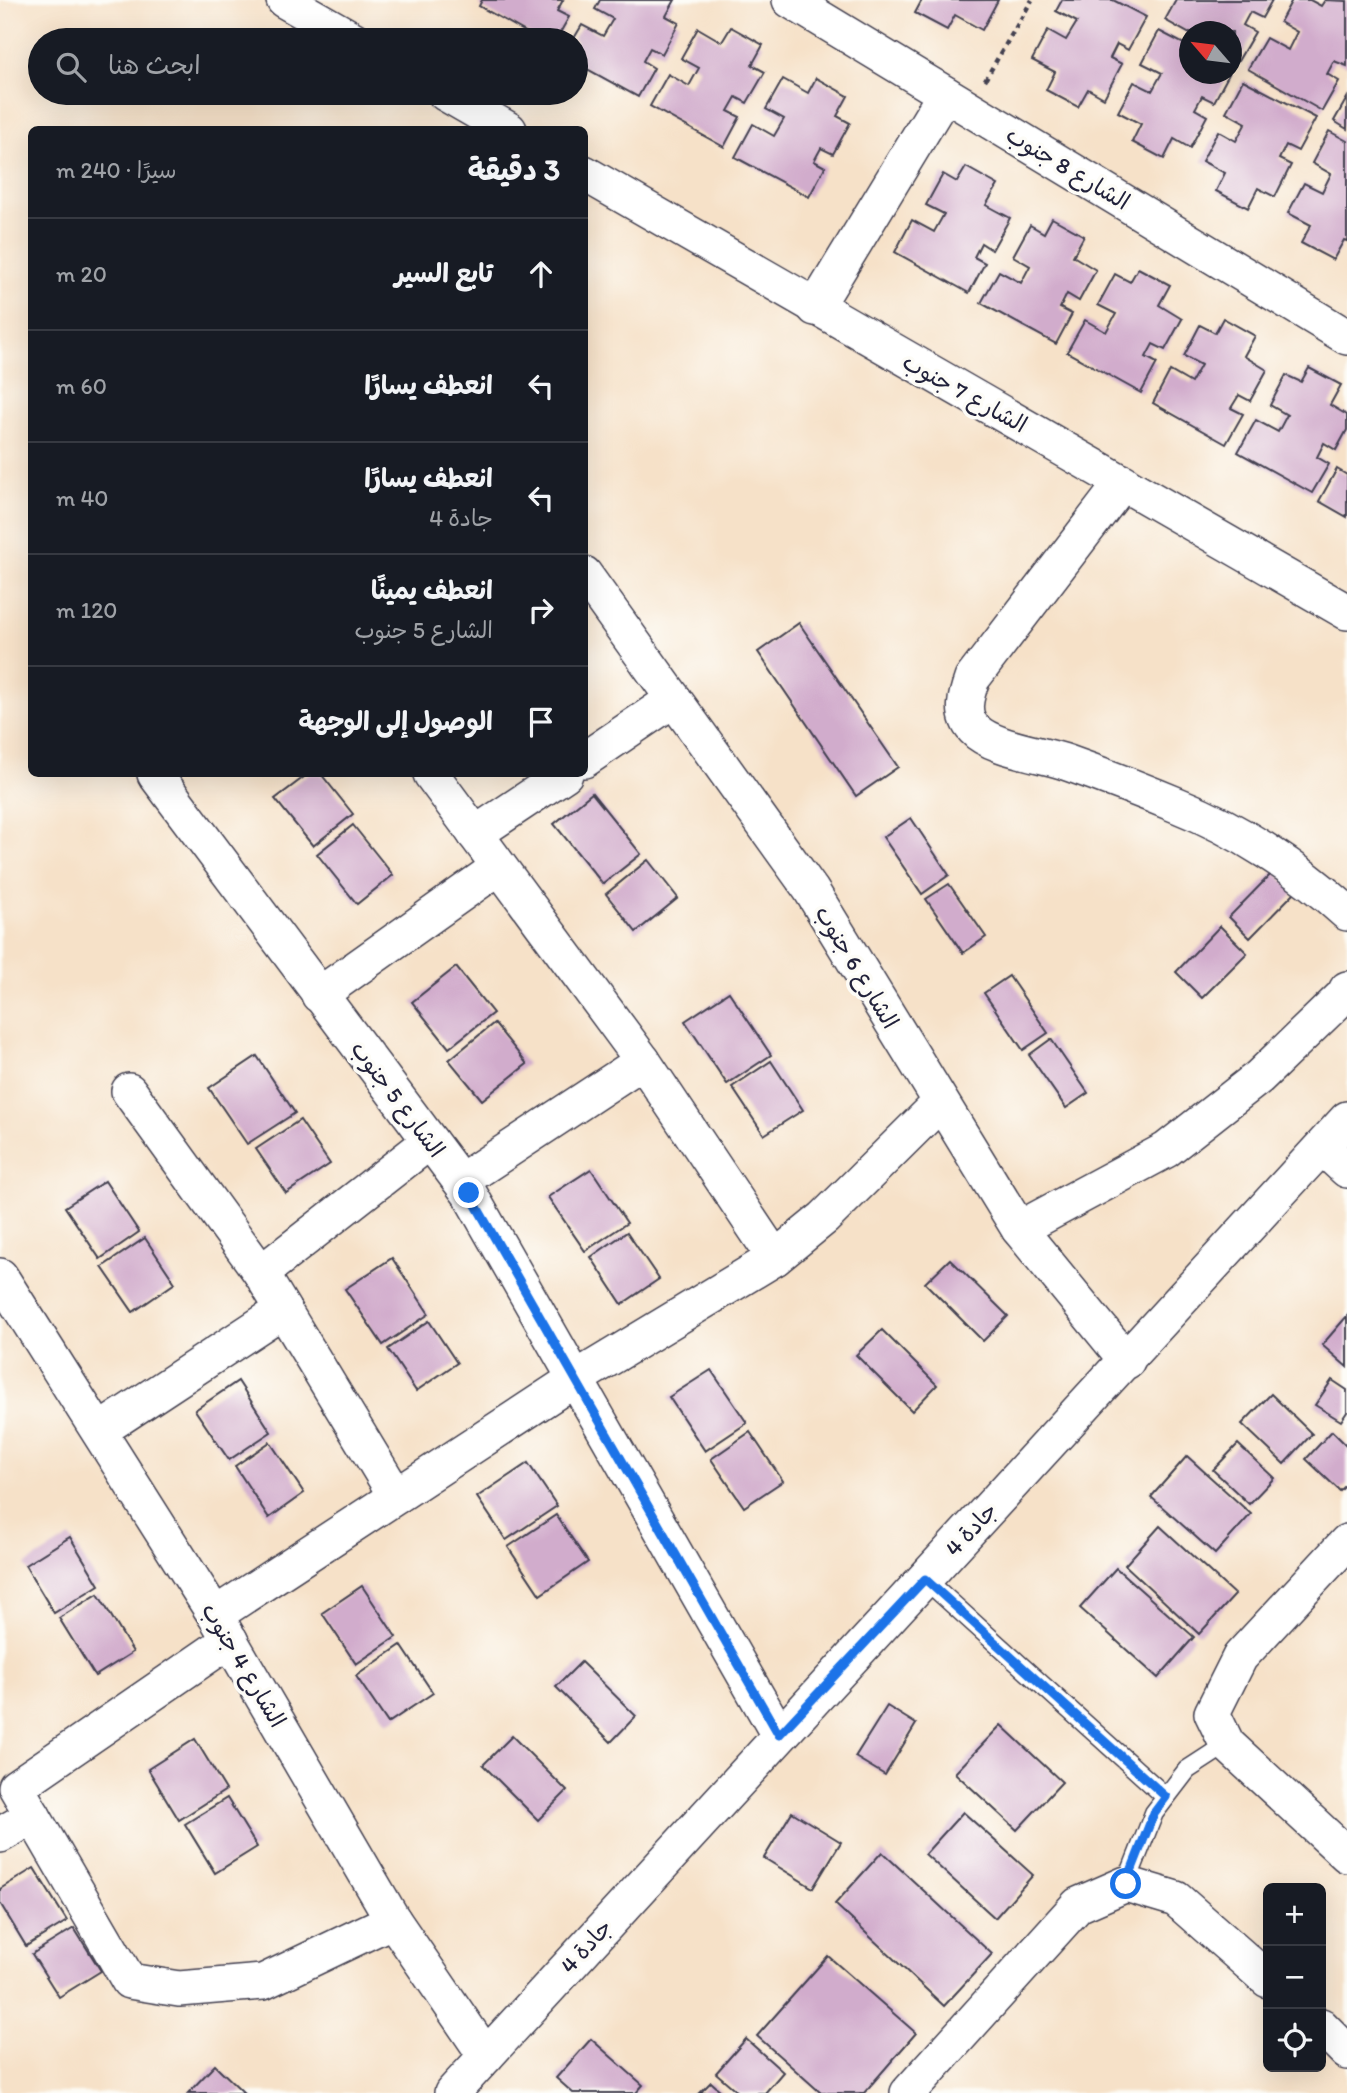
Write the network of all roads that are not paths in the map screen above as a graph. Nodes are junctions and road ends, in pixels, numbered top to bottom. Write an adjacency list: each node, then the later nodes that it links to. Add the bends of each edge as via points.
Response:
1 (284, 0): 3 (street)
2 (790, 0): 4 (street, الشارع 8 جنوب)
3 (333, 28)
4 (957, 101): 9 (street); 10 (street, الشارع 8 جنوب)
5 (456, 105): 6 (street)
6 (470, 120): 7 (street)
7 (493, 126)
8 (588, 175): 9 (street, الشارع 7 جنوب)
9 (815, 308): 11 (street, الشارع 7 جنوب)
10 (1347, 337)
11 (1123, 482): 13 (street, الشارع 7 جنوب); 21 (street, via 972,680 965,715 974,730 989,740 1066,762 1234,832)
12 (588, 580): 14 (street, الشارع 6 جنوب)
13 (1347, 612)
14 (674, 699): 15 (street); 26 (street, الشارع 6 جنوب, via 811,890)
15 (588, 757)
16 (157, 777): 23 (street, الشارع 5 جنوب)
17 (432, 777): 19 (street)
18 (560, 777): 19 (street)
19 (475, 834): 20 (street)
20 (499, 867): 23 (street); 24 (street)
21 (1347, 913)
22 (1347, 989): 31 (street, via 1258,1077 1166,1150)
23 (319, 995): 28 (street, الشارع 5 جنوب)
24 (643, 1061): 30 (street); 32 (street)
25 (130, 1091): 33 (street)
26 (940, 1103): 31 (street, الشارع 6 جنوب); 32 (street, via 824,1218)
27 (1347, 1119): 29 (street, جادة 4)
28 (430, 1141): 30 (street, الشارع 5 جنوب); 33 (street)
29 (1335, 1159): 36 (street, جادة 4)
30 (461, 1181): 37 (street, الشارع 5 جنوب)
31 (1019, 1229): 36 (street, الشارع 6 جنوب)
32 (775, 1258): 37 (street)
33 (261, 1273): 35 (street)
34 (0, 1276): 38 (street, الشارع 4 جنوب)
35 (283, 1310): 38 (street); 39 (street)
36 (1127, 1361): 41 (street, جادة 4)
37 (575, 1379): 39 (street); 43 (street, الشارع 5 جنوب)
38 (99, 1431): 42 (street, الشارع 4 جنوب)
39 (396, 1496): 42 (street)
40 (1347, 1542): 44 (street, via 1240,1657 1212,1713)
41 (925, 1579): 43 (street, جادة 4); 46 (lane)
42 (223, 1627): 45 (street); 50 (street, الشارع 4 جنوب)
43 (779, 1735): 54 (street, جادة 4)
44 (1227, 1744): 46 (lane, via 1186,1770); 48 (street)
45 (16, 1789): 47 (street); 50 (street, via 129,1981 179,1989 263,1982)
46 (1166, 1797): 49 (lane, via 1154,1813)
47 (0, 1835)
48 (1347, 1854)
49 (1126, 1884): 51 (street, via 1176,1899); 56 (street, via 1078,1905)
50 (393, 1920): 54 (street, الشارع 4 جنوب)
51 (1263, 1976)
52 (1326, 2031): 53 (street)
53 (1347, 2052)
54 (486, 2056): 55 (street, جادة 4)
55 (452, 2093)
56 (908, 2093)

